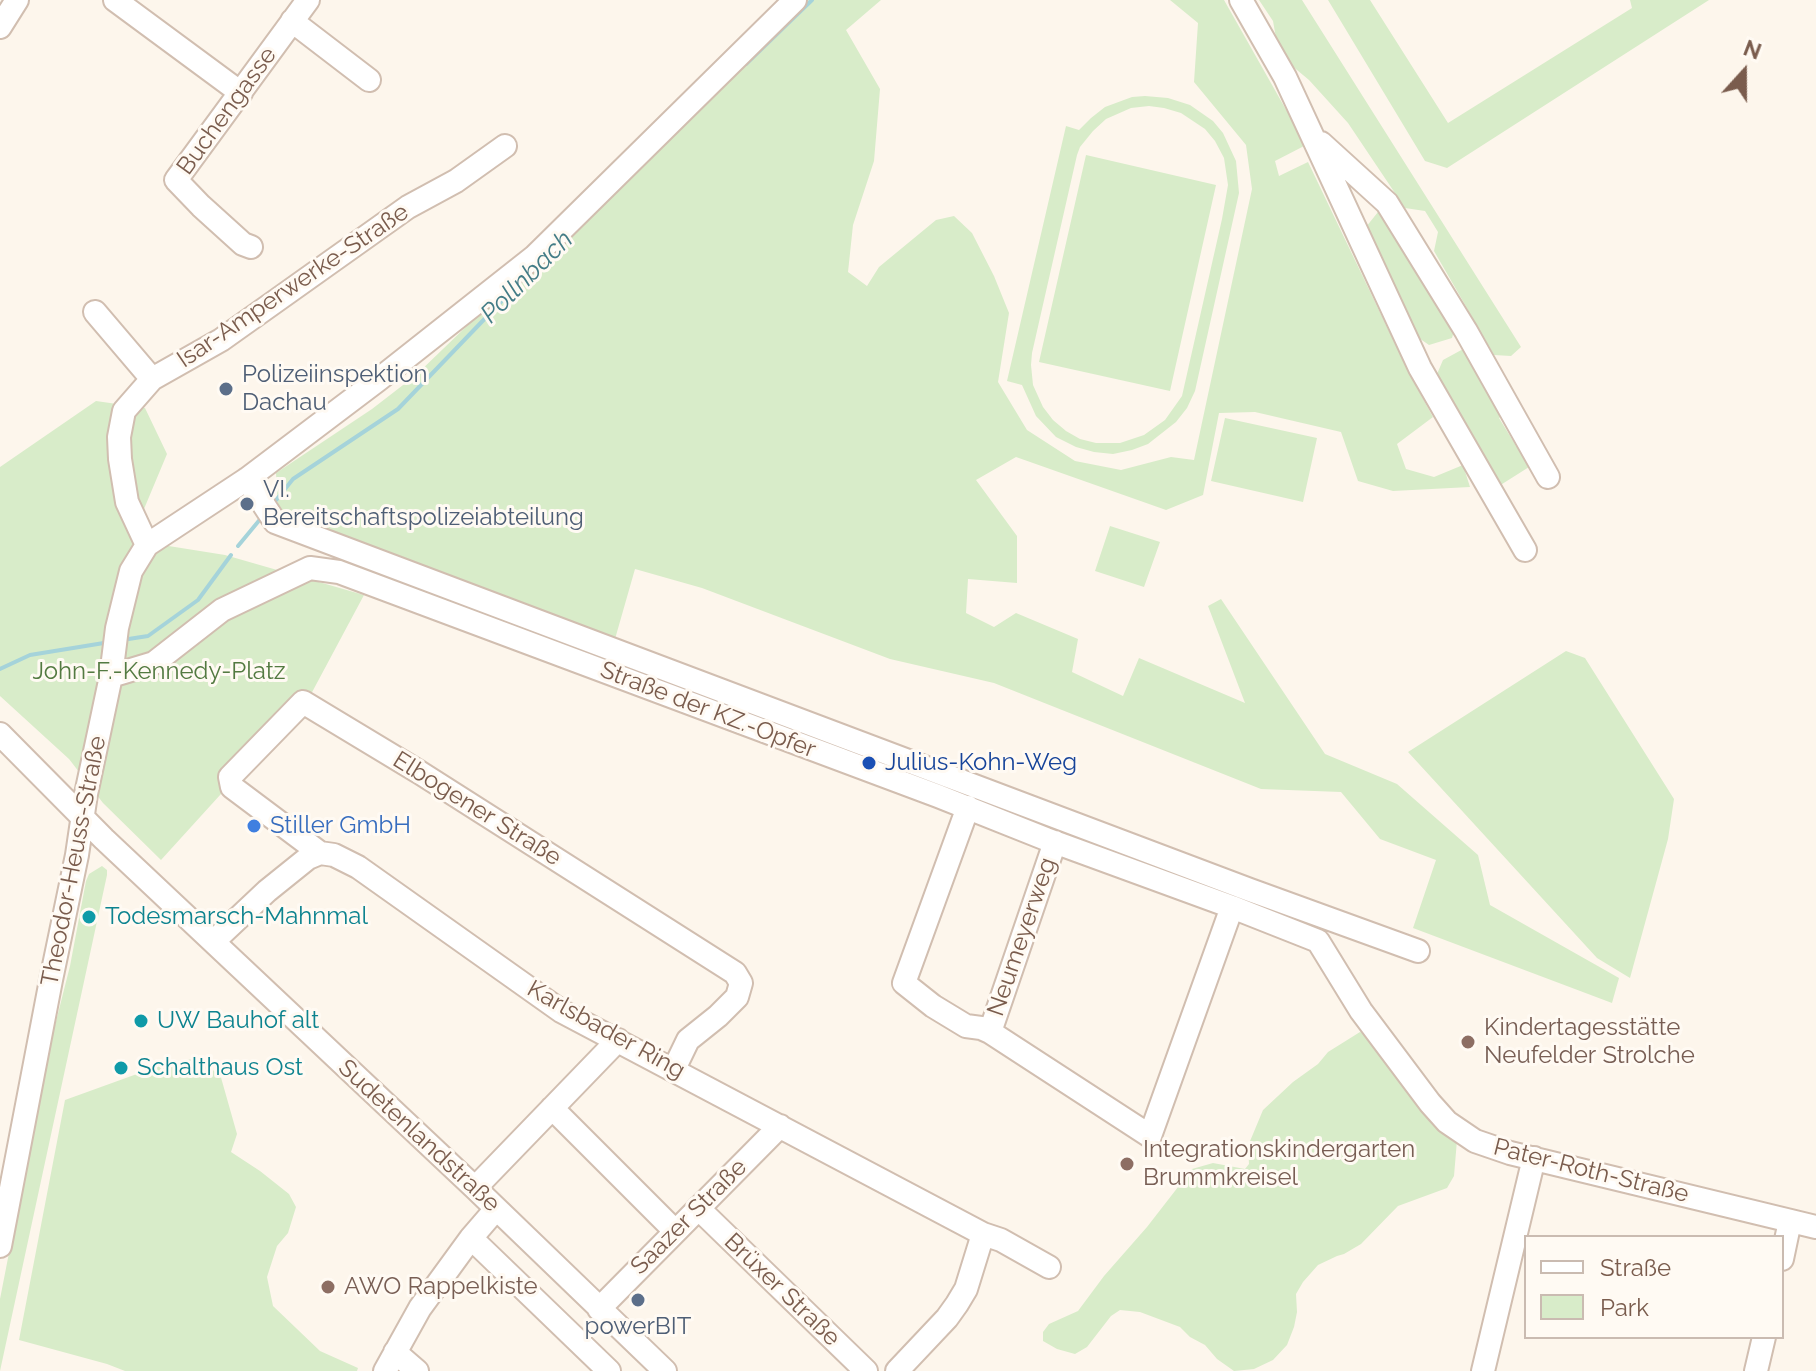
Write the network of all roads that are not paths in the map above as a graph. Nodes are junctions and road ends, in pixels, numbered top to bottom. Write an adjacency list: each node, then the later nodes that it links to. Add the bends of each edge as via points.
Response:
1 (17, 0): 7 (street)
2 (115, 0): 9 (street)
3 (308, 0): 6 (street, Buchengasse)
4 (795, 0): 16 (street, Theodor-Heuss-Straße, via 534,257)
5 (1241, 0): 10 (street)
6 (292, 21): 8 (street); 9 (street, Buchengasse)
7 (0, 27)
8 (369, 80)
9 (241, 93): 12 (street, Buchengasse, via 176,180)
10 (1312, 135): 15 (street, via 1387,203); 18 (street, via 1420,368)
11 (505, 146): 14 (street, Isar-Amperwerke-Straße, via 408,207 221,340)
12 (251, 247)
13 (95, 312): 14 (street)
14 (152, 379): 17 (street, Isar-Amperwerke-Straße, via 124,411 119,437 127,502)
15 (1548, 477)
16 (247, 479): 17 (street, Theodor-Heuss-Straße); 28 (street, via 275,522)
17 (147, 545): 19 (street, Theodor-Heuss-Straße, via 131,571)
18 (1525, 550)
19 (111, 676): 21 (street, Straße der KZ.-Opfer, via 154,663 222,610 310,568 339,572); 22 (street, Theodor-Heuss-Straße)
20 (0, 734): 22 (street, Sudetenlandstraße)
21 (968, 807): 23 (street, Straße der KZ.-Opfer); 29 (street, via 904,983 961,1024)
22 (83, 818): 26 (street, Sudetenlandstraße); 43 (street, Theodor-Heuss-Straße)
23 (1055, 842): 25 (street, Straße der KZ.-Opfer); 29 (street, Neumeyerweg)
24 (320, 853): 26 (street, via 267,891); 30 (street, Karlsbader Ring, via 347,861 561,1011); 31 (street, Elbogener Straße, via 232,787 230,777 303,702 735,973 741,983 737,997 688,1040)
25 (1232, 907): 27 (street, Straße der KZ.-Opfer); 29 (street, via 1150,1136)
26 (214, 941): 35 (street, Sudetenlandstraße)
27 (1318, 941): 34 (street, Pater-Roth-Straße, via 1361,1011 1447,1122 1475,1141)
28 (1418, 951)
29 (990, 1032)
30 (618, 1040): 31 (street, Karlsbader Ring); 32 (street)
31 (674, 1069): 33 (street, Karlsbader Ring)
32 (552, 1108): 35 (street); 40 (street)
33 (780, 1126): 36 (street, Saazer Straße); 41 (street, Karlsbader Ring)
34 (1534, 1158): 38 (street, Pater-Roth-Straße); 49 (street)
35 (475, 1188): 37 (street, Sudetenlandstraße)
36 (698, 1208): 40 (street, Saazer Straße); 53 (street, Brüxer Straße)
37 (496, 1209): 42 (street); 46 (street, Sudetenlandstraße)
38 (1790, 1221): 39 (street, Pater-Roth-Straße); 44 (street)
39 (1816, 1227)
40 (675, 1231): 46 (street, Saazer Straße)
41 (983, 1234): 45 (street, Karlsbader Ring); 54 (street, via 957,1304)
42 (471, 1238): 48 (street, via 420,1308); 51 (street, Sudetenlandstraße)
43 (0, 1246)
44 (1784, 1250)
45 (1049, 1267)
46 (599, 1309): 52 (street, Sudetenlandstraße)
47 (1764, 1339): 55 (street)
48 (390, 1362): 50 (street)
49 (1490, 1370)
50 (417, 1371)
51 (609, 1371)
52 (665, 1371)
53 (866, 1371)
54 (897, 1371)
55 (1756, 1371)

